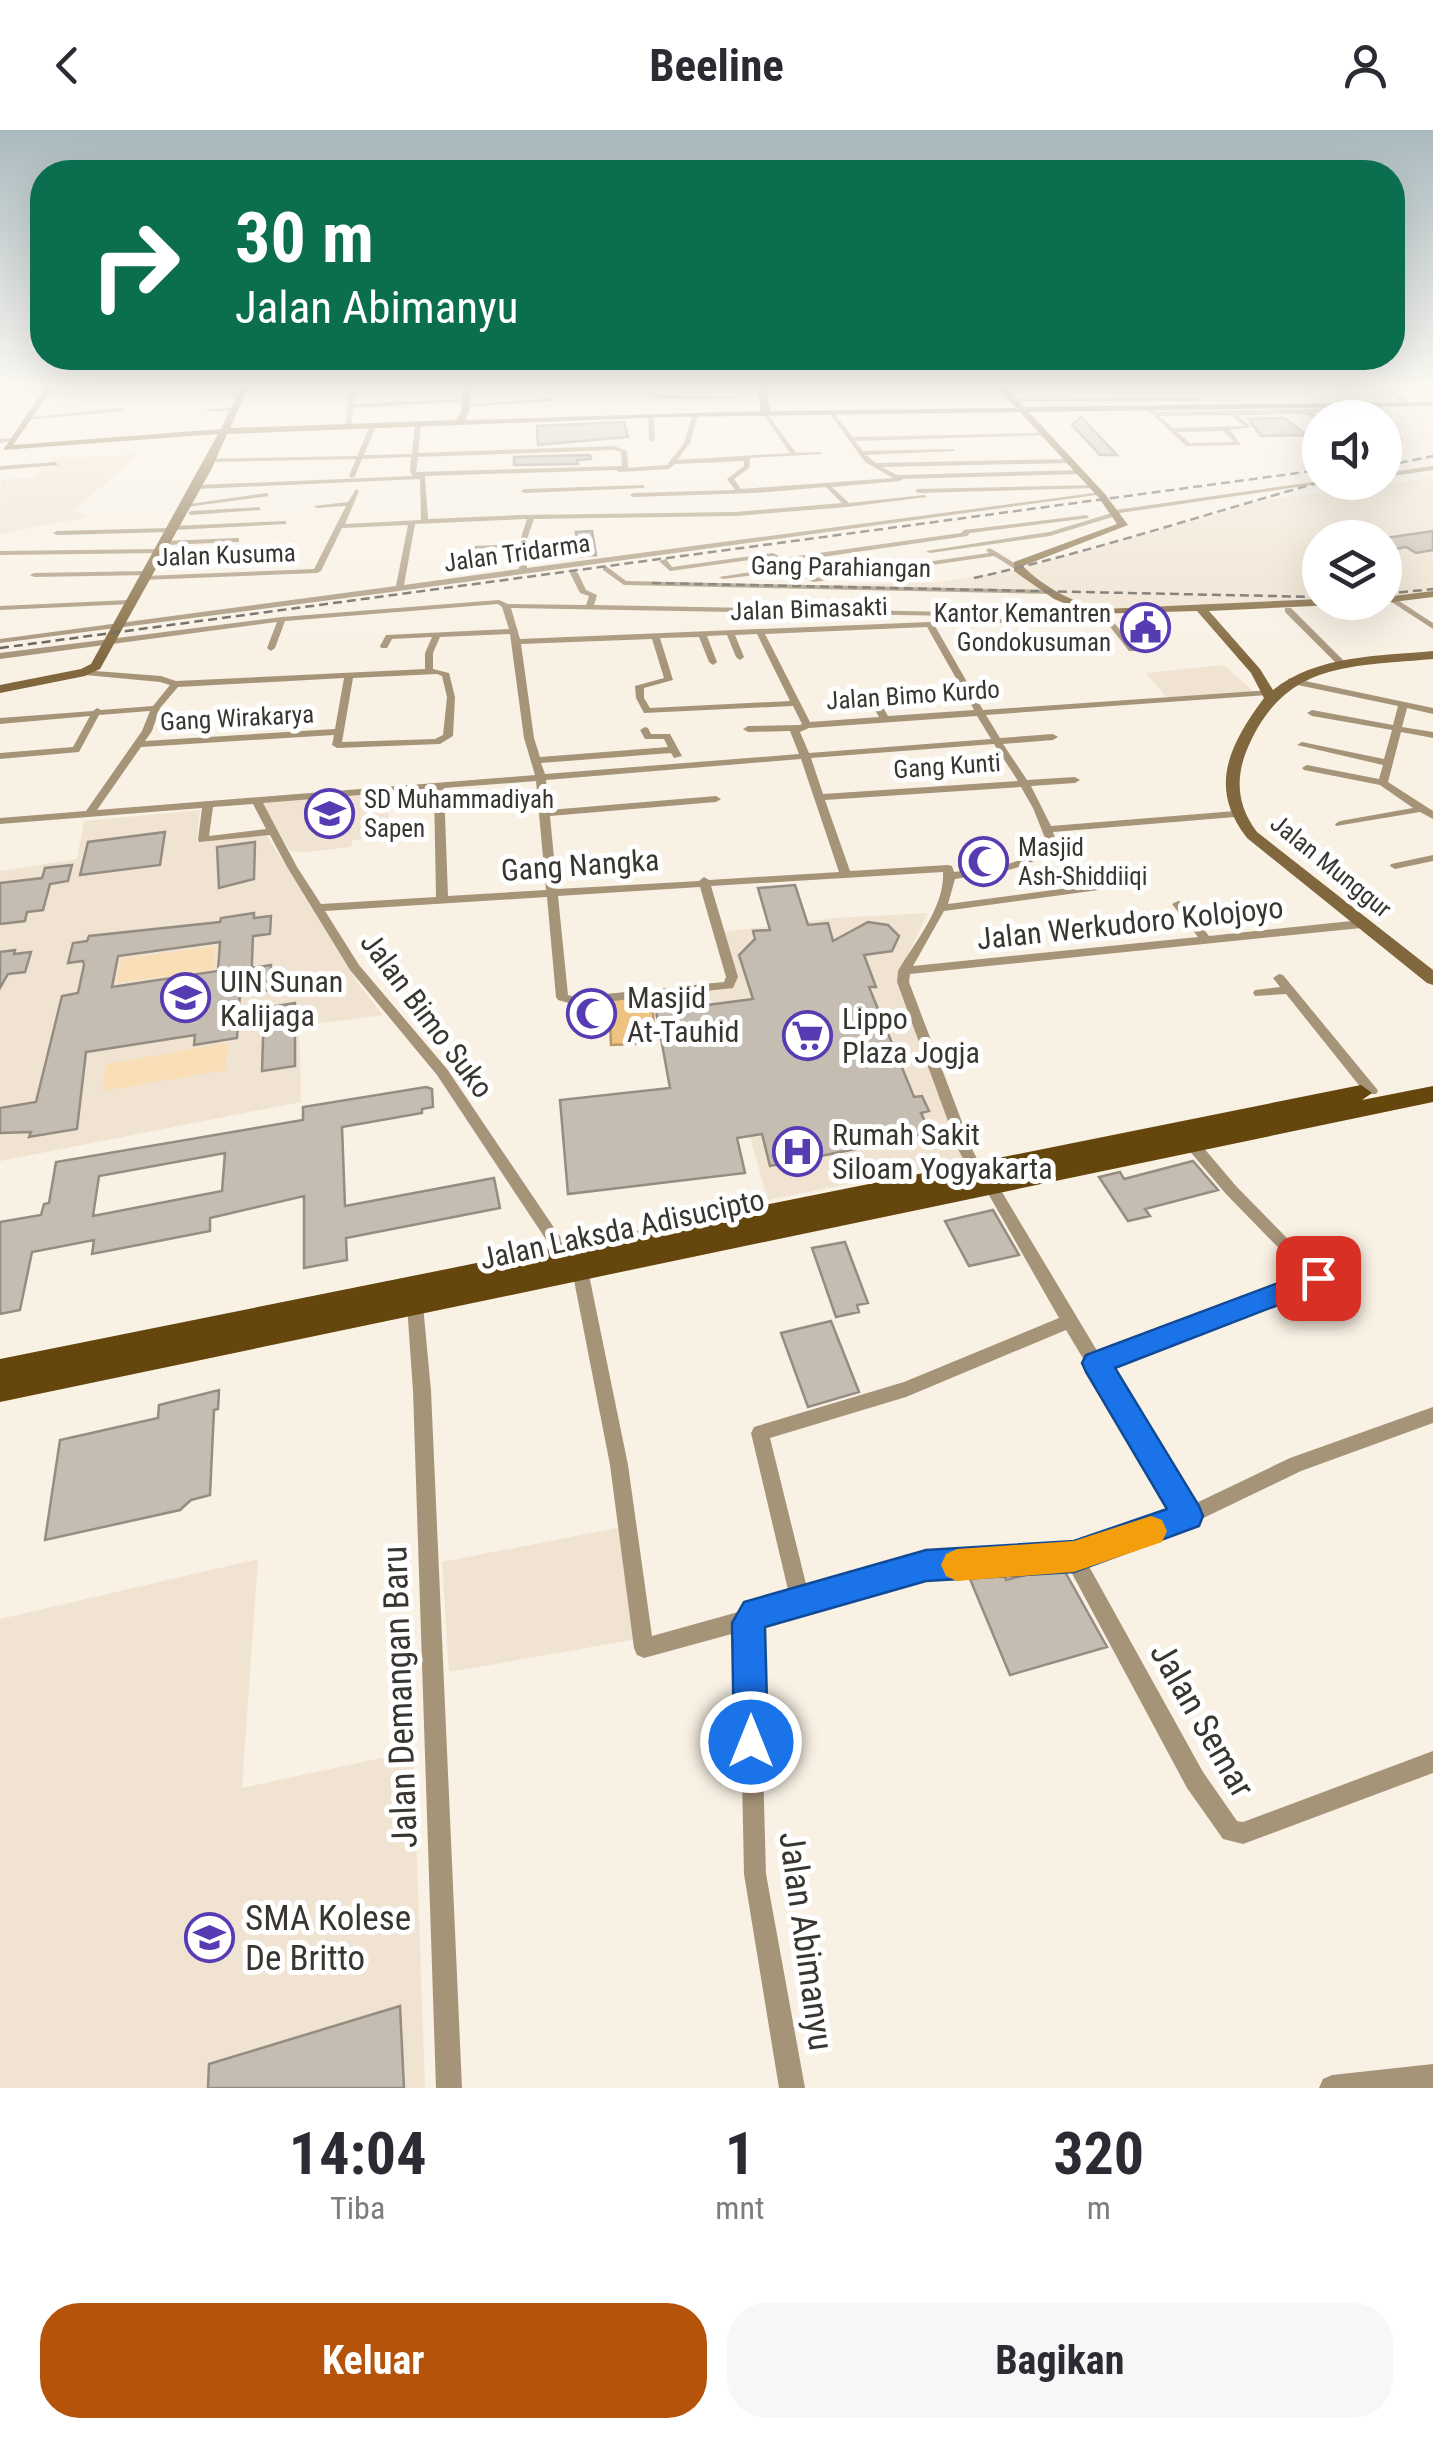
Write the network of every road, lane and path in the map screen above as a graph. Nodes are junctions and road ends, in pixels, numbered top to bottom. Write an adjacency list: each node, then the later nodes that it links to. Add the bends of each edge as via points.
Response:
1 (200, 479): 11 (street)
2 (287, 479): 11 (street)
3 (326, 479): 11 (street)
4 (419, 479): 33 (street)
5 (525, 479): 14 (street, via 524,495)
6 (675, 479): 15 (street)
7 (731, 479): 17 (street)
8 (886, 479): 13 (street)
9 (900, 479): 18 (street)
10 (1086, 479): 22 (street)
11 (198, 484): 25 (street)
12 (1302, 485): 22 (street)
13 (828, 486): 17 (street); 23 (street)
14 (580, 487): 15 (street); 30 (street)
15 (677, 490): 17 (street); 20 (street); 28 (street)
16 (356, 491): 21 (street)
17 (739, 491)
18 (921, 494): 22 (street); 23 (street); 31 (street)
19 (267, 495): 25 (street, via 212,498)
20 (633, 495)
21 (350, 504): 24 (street); 35 (street)
22 (1108, 504): 31 (street, Jalan Tridarma); 39 (street); 42 (street, via 1058,532); 55 (street, via 1124,526 1024,560)
23 (847, 505): 27 (street)
24 (317, 506)
25 (183, 509): 26 (street); 36 (street)
26 (260, 509)
27 (809, 509): 28 (street); 37 (street)
28 (680, 515): 30 (street)
29 (531, 517): 30 (street); 33 (street); 44 (street)
30 (586, 517)
31 (948, 519): 37 (street, Jalan Tridarma); 39 (street)
32 (285, 523): 36 (street)
33 (425, 523): 34 (street)
34 (412, 524): 35 (street); 63 (street)
35 (340, 526): 56 (street, Jalan Kusuma, via 318,571)
36 (171, 529): 38 (street); 43 (street)
37 (823, 532): 53 (street, Jalan Tridarma)
38 (57, 533)
39 (966, 533): 42 (street); 52 (street)
40 (236, 540): 43 (street)
41 (134, 544): 43 (street)
42 (981, 544): 47 (street); 49 (street)
43 (162, 546): 48 (street); 60 (street)
44 (524, 546): 45 (street); 57 (street)
45 (474, 548)
46 (597, 548): 53 (street)
47 (930, 551)
48 (0, 553)
49 (995, 554): 52 (street, via 814,580); 55 (street)
50 (706, 555): 51 (street)
51 (663, 561): 53 (street); 54 (street, via 670,569)
52 (785, 564): 54 (street, via 773,555); 61 (street)
53 (602, 565): 57 (street, Jalan Tridarma); 58 (street); 66 (street, Gang Parahiangan, via 618,582)
54 (682, 568): 66 (street)
55 (1018, 569): 64 (street)
56 (296, 572): 60 (street, Jalan Kusuma); 69 (street)
57 (524, 572): 63 (street, Jalan Tridarma)
58 (574, 573): 73 (street, via 594,596); 80 (street, via 280,613)
59 (34, 576): 60 (street, Jalan Kusuma)
60 (146, 576): 68 (street)
61 (723, 577)
62 (916, 588): 64 (street, Gang Parahiangan); 66 (street, Gang Parahiangan); 78 (street)
63 (400, 589): 69 (street, Jalan Tridarma)
64 (1050, 592): 77 (street)
65 (1433, 594): 67 (street)
66 (698, 597): 73 (street); 78 (street)
67 (1402, 598)
68 (129, 602): 72 (street); 82 (street)
69 (286, 604): 82 (street, Jalan Tridarma)
70 (1302, 604): 74 (street)
71 (506, 606): 73 (street); 80 (street); 89 (street)
72 (0, 608)
73 (589, 608)
74 (1200, 608): 77 (street); 106 (street)
75 (1402, 608): 83 (street)
76 (1288, 610): 99 (street)
77 (1103, 612): 79 (street, Jalan Bimasakti); 94 (street)
78 (924, 614): 79 (street)
79 (1057, 616): 81 (street, Jalan Bimasakti)
80 (278, 620): 91 (street); 93 (street)
81 (930, 624): 84 (street, Jalan Bimasakti); 113 (street)
82 (117, 626): 90 (street, Jalan Tridarma); 91 (street)
83 (1433, 627)
84 (760, 631): 85 (street, Jalan Bimasakti); 108 (street)
85 (730, 633): 86 (street, Jalan Bimasakti); 97 (street)
86 (702, 634): 88 (street, Jalan Bimasakti); 98 (street)
87 (437, 635): 89 (street, Jalan Bimasakti); 92 (street, Jalan Bimasakti, via 388,637); 100 (street)
88 (655, 636): 89 (street, Jalan Bimasakti); 108 (street, via 669,680 640,686 647,710)
89 (515, 637): 130 (street)
90 (0, 641)
91 (110, 641): 96 (street); 101 (street)
92 (384, 646)
93 (271, 648)
94 (1132, 649)
95 (1433, 655): 99 (street)
96 (0, 656)
97 (740, 657)
98 (713, 662)
99 (1344, 666): 103 (street)
100 (428, 670): 102 (street); 121 (street, via 446,675 451,720 445,739 337,745)
101 (85, 672): 104 (street); 105 (street)
102 (349, 676): 104 (street); 121 (street)
103 (1291, 681): 106 (street); 109 (street)
104 (175, 684): 110 (street)
105 (0, 689)
106 (1269, 695): 113 (street, Jalan Bimo Kurdo); 145 (street, Jalan Munggur, via 1232,772)
107 (874, 701): 115 (street)
108 (797, 702): 117 (street)
109 (1403, 706): 112 (street); 118 (street)
110 (156, 708): 111 (street); 125 (street)
111 (97, 711): 116 (street); 128 (street, via 76,750)
112 (1433, 711)
113 (980, 713): 115 (street, Jalan Bimo Kurdo); 124 (street)
114 (1312, 713): 118 (street)
115 (885, 718): 117 (street, Jalan Bimo Kurdo)
116 (0, 720)
117 (802, 726): 119 (street); 129 (street, Jalan Bimo Kurdo, via 795,731)
118 (1398, 728): 122 (street); 131 (street)
119 (748, 729)
120 (645, 730): 127 (street, via 648,737 666,736)
121 (339, 732): 125 (street, Gang Wirakarya)
122 (1433, 734)
123 (1054, 737): 124 (street)
124 (998, 742): 129 (street); 137 (street)
125 (138, 744): 146 (street)
126 (1302, 745): 131 (street)
127 (672, 750): 130 (street); 132 (street)
128 (0, 756)
129 (806, 756): 132 (street); 139 (street, Jalan Bimo Kurdo)
130 (536, 760): 134 (street)
131 (1388, 763): 136 (street)
132 (680, 766): 134 (street)
133 (1307, 768): 136 (street)
134 (541, 777): 138 (street); 144 (street)
135 (1075, 780): 137 (street, Gang Kunti)
136 (1383, 783): 143 (street)
137 (1026, 784): 139 (street, Gang Kunti); 150 (street)
138 (439, 787): 141 (street); 159 (street)
139 (821, 798): 154 (street, Jalan Bimo Kurdo)
140 (716, 800): 144 (street)
141 (257, 801): 142 (street); 151 (street, Jalan Bimo Suko)
142 (208, 806): 146 (street); 151 (street, via 203,840)
143 (1422, 809): 147 (street); 149 (street)
144 (546, 813): 158 (street)
145 (1235, 814): 150 (street); 163 (street, Jalan Munggur)
146 (88, 815): 148 (street)
147 (1433, 816)
148 (0, 822)
149 (1340, 824)
150 (1048, 829): 155 (street, via 1052,843 1046,851)
151 (273, 830): 161 (street, Jalan Bimo Suko)
152 (1433, 858): 153 (street)
153 (1395, 866)
154 (846, 872): 155 (street, Gang Nangka, via 942,867); 156 (street, Gang Nangka)
155 (951, 876): 162 (street)
156 (704, 880): 158 (street, Gang Nangka); 158 (street, via 729,985 576,1001 562,997)
157 (1128, 883): 162 (street)
158 (554, 892): 159 (street, Gang Nangka)
159 (442, 900): 161 (street, Gang Nangka)
160 (1178, 904): 164 (street)
161 (319, 908): 173 (street, Jalan Bimo Suko, via 363,978 442,1072)
162 (940, 908): 165 (street)
163 (1361, 924): 164 (street, Jalan Werkudoro Kolojoyo); 166 (street, Jalan Munggur)
164 (1206, 940): 165 (street, Jalan Werkudoro Kolojoyo)
165 (904, 971): 172 (street, via 966,1151)
166 (1433, 980)
167 (1259, 992): 168 (street, via 1284,984)
168 (1372, 1091): 169 (main road, Jalan Laksda Adisucipto); 170 (main road, Jalan Laksda Adisucipto)
169 (1431, 1093): 170 (main road, Jalan Laksda Adisucipto)
170 (1264, 1121): 171 (main road, Jalan Laksda Adisucipto); 172 (main road, Jalan Laksda Adisucipto)
171 (1192, 1144): 172 (main road, Jalan Laksda Adisucipto); 176 (street, via 1318,1278)
172 (984, 1179): 173 (main road, Jalan Laksda Adisucipto); 175 (street)
173 (570, 1264): 174 (main road, Jalan Laksda Adisucipto); 177 (main road, Jalan Laksda Adisucipto); 183 (street, Jalan Bimo Suko, via 619,1465 644,1648)
174 (416, 1304): 178 (main road, Jalan Laksda Adisucipto); 186 (street, Jalan Demangan Baru)
175 (1068, 1322): 176 (street); 182 (street, via 906,1389 760,1434)
176 (1096, 1363): 180 (street)
177 (0, 1371)
178 (0, 1390)
179 (1433, 1416): 180 (street, via 1296,1464)
180 (1188, 1516): 181 (street)
181 (1074, 1556): 182 (street, via 926,1566); 184 (street, Jalan Semar, via 1194,1780 1231,1831 1243,1833)
182 (800, 1600): 183 (street)
183 (750, 1618): 187 (street, Jalan Abimanyu, via 755,1874)
184 (1433, 1762)
185 (1433, 2076): 188 (street)
186 (449, 2088)
187 (792, 2088)
188 (1332, 2088)

